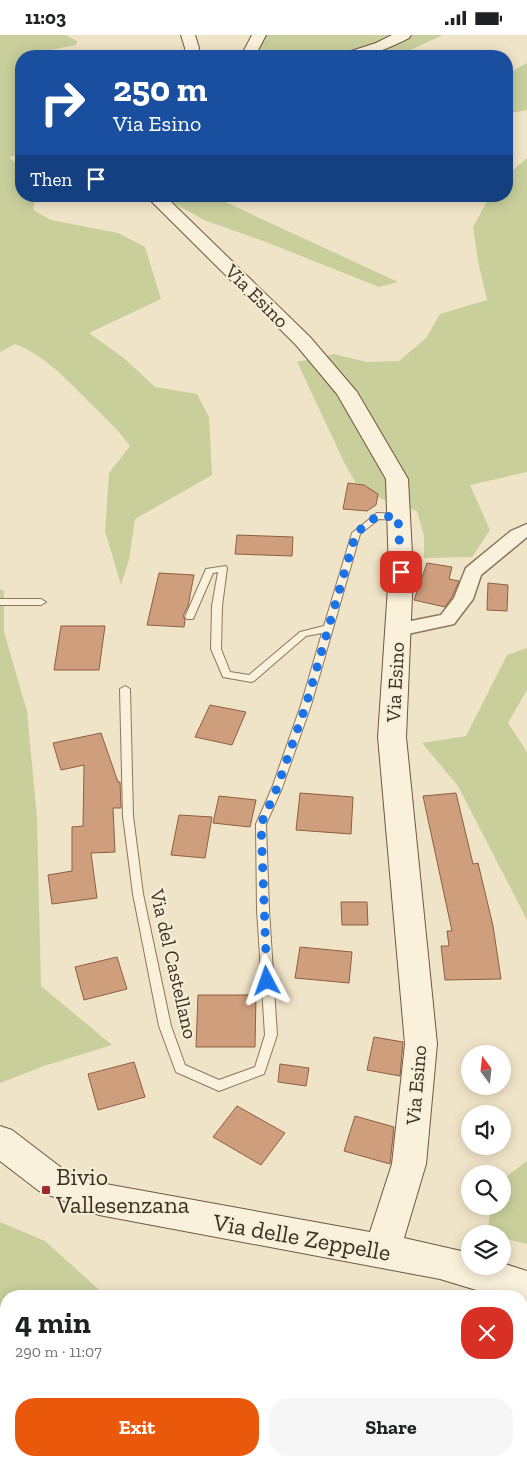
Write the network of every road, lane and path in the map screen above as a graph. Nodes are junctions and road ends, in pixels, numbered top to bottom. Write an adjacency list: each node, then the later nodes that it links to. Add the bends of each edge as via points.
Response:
1 (188, 35): 4 (street)
2 (259, 35): 5 (street)
3 (404, 35): 6 (street)
4 (192, 50)
5 (251, 50)
6 (369, 50)
7 (159, 202): 8 (street, Via Esino, via 303,341 346,392 397,479)
8 (398, 517): 13 (lane, Via del Castellano, via 377,516 356,533); 14 (street, Via Esino, via 401,572)
9 (527, 529): 14 (street, via 473,572 463,599 447,620)
10 (0, 602): 11 (lane)
11 (41, 602)
12 (190, 617): 13 (lane, via 209,571 223,568 217,606 216,649 226,675 251,679 303,634)
13 (329, 629): 15 (lane, Via del Castellano, via 306,705 261,824 271,1035 260,1070 220,1086 180,1068 165,1026 138,894 128,816)
14 (398, 631): 17 (street, Via Esino, via 392,737 421,1044 409,1164)
15 (125, 689)
16 (0, 1141): 17 (street, Via delle Zeppelle, via 51,1180 99,1199)
17 (382, 1251): 18 (street, Via delle Zeppelle, via 465,1269)
18 (527, 1289)

